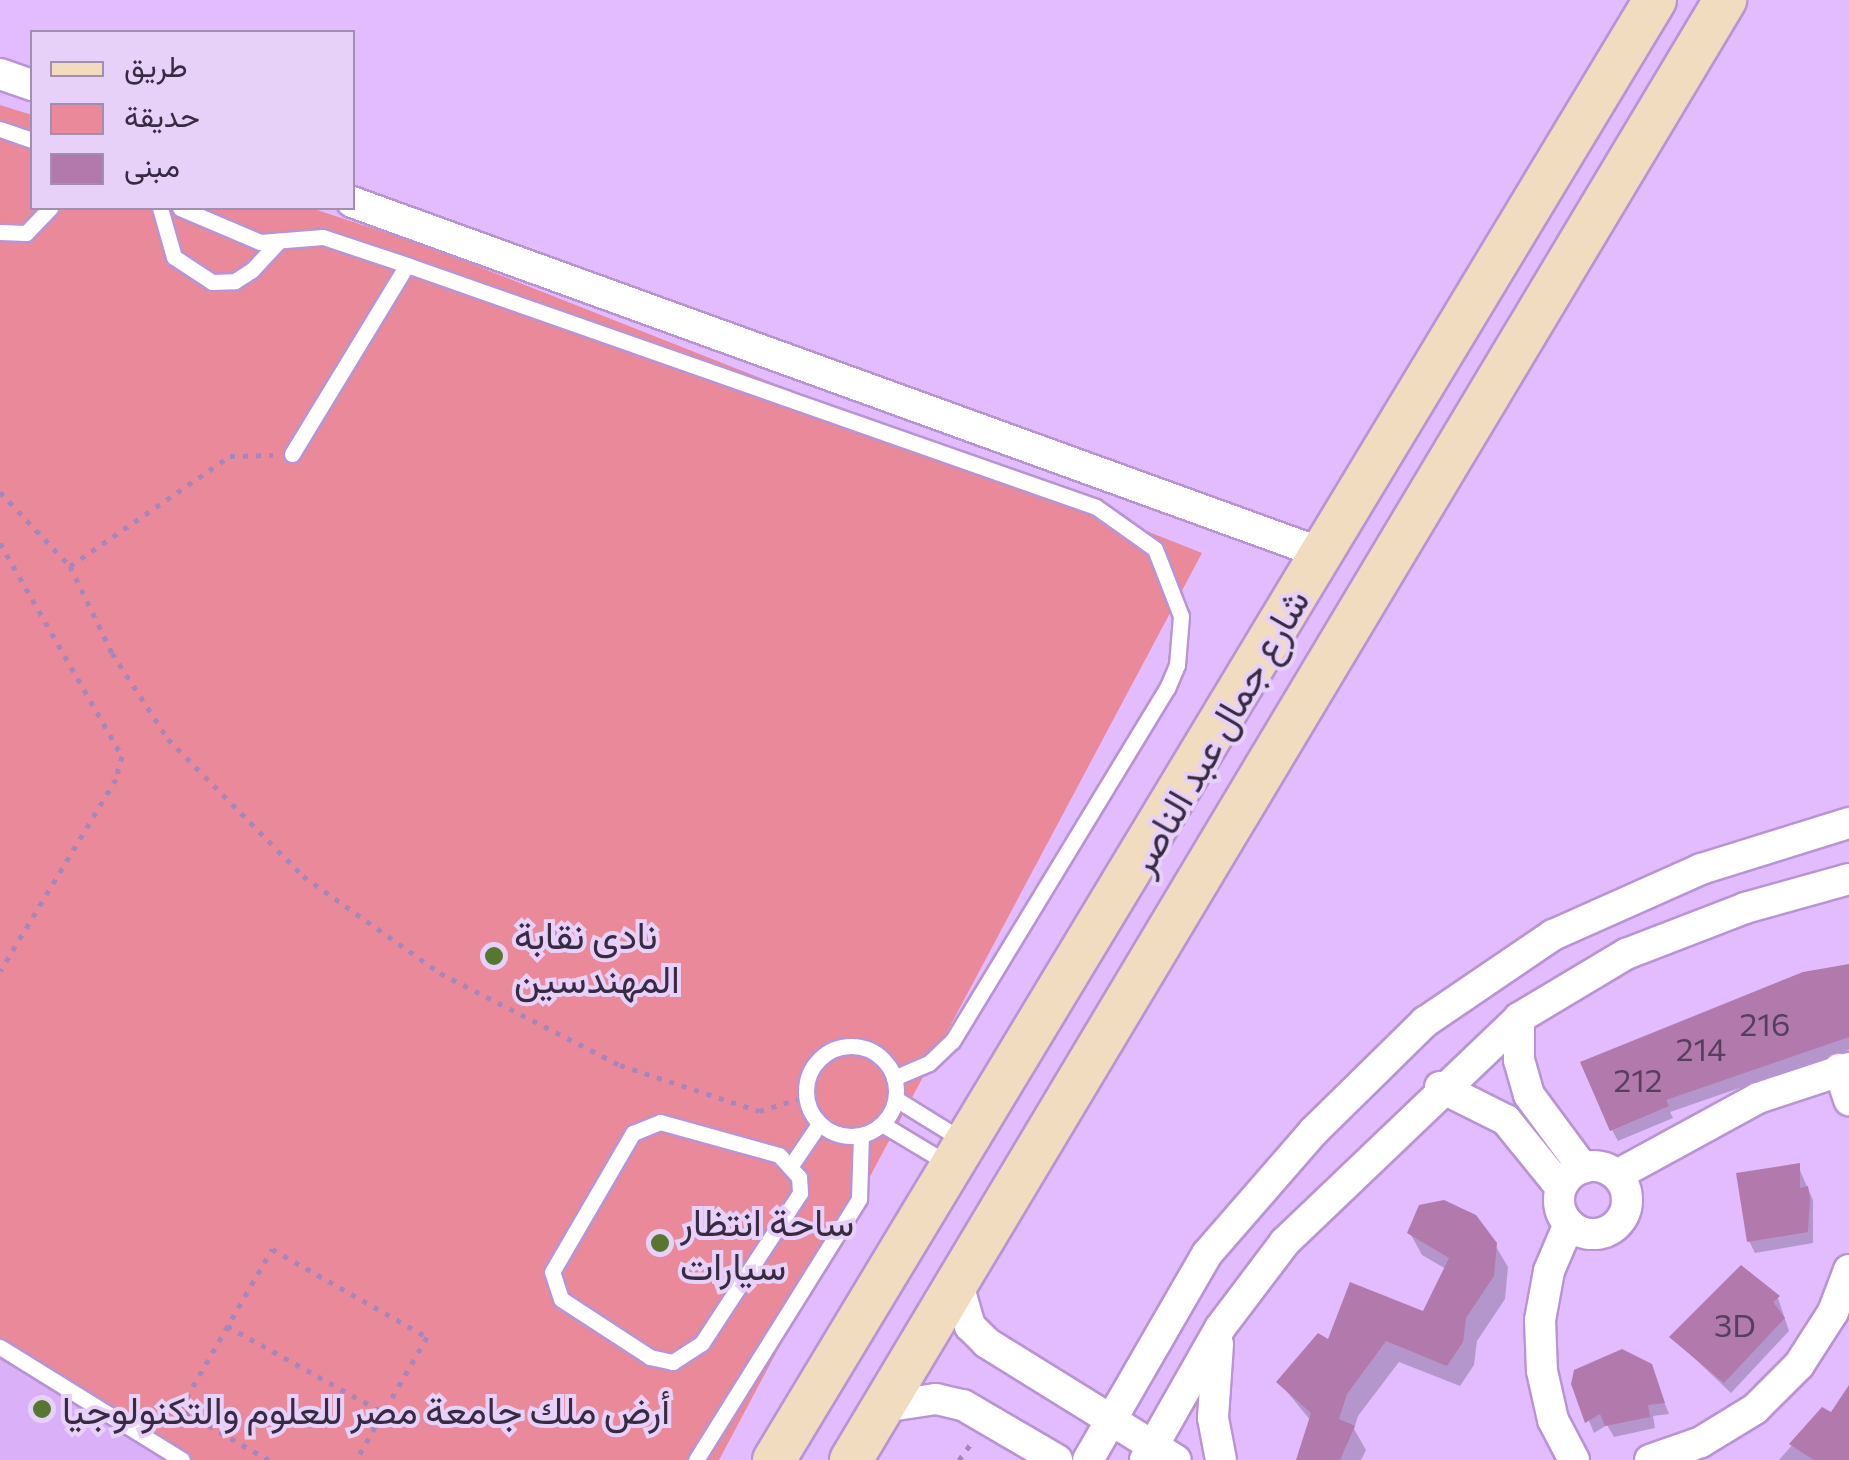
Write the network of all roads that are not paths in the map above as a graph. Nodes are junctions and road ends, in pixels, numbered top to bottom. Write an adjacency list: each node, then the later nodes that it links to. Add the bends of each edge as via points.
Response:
1 (1655, 0): 15 (main road, شارع جمال عبد الناصر)
2 (1725, 0): 18 (main road, شارع جمال عبد الناصر)
3 (0, 74): 4 (street)
4 (30, 85)
5 (0, 129): 6 (lane)
6 (30, 139)
7 (355, 203): 15 (street)
8 (48, 210): 11 (lane, via 26,232)
9 (161, 210): 12 (lane, via 174,257 212,282 252,270)
10 (185, 210): 12 (lane, via 260,242)
11 (0, 232)
12 (283, 238): 13 (lane, via 323,237)
13 (407, 265): 14 (lane); 22 (lane, via 1096,507 1138,531 1168,570 1182,628 1167,688 952,1041 928,1063)
14 (292, 454)
15 (1321, 553): 17 (main road, شارع جمال عبد الناصر)
16 (1849, 823): 39 (street, via 1701,869 1554,935 1426,1022 1314,1131 1208,1254)
17 (1148, 849): 18 (main road, via 1174,847); 29 (main road, شارع جمال عبد الناصر)
18 (1200, 870): 35 (main road, شارع جمال عبد الناصر)
19 (1849, 879): 20 (street, via 1744,908 1626,954)
20 (1519, 1018): 23 (street); 32 (street, via 1519,1060 1529,1095)
21 (1844, 1068): 25 (street); 31 (street, via 1729,1112)
22 (894, 1078): 24 (lane); 26 (lane, via 877,1053 834,1048 811,1068 805,1098)
23 (1440, 1087): 32 (street, via 1506,1120); 36 (street, via 1285,1242)
24 (896, 1099): 27 (lane); 29 (lane)
25 (1849, 1100)
26 (819, 1124): 28 (lane); 30 (lane)
27 (882, 1124): 28 (lane); 29 (lane)
28 (861, 1135): 42 (lane, via 860,1199)
29 (960, 1155): 43 (main road, شارع جمال عبد الناصر)
30 (792, 1164): 30 (lane, via 800,1193 685,1359 650,1357 556,1290 553,1263 642,1124 660,1122)
31 (1617, 1175): 32 (street); 33 (street, via 1628,1199 1618,1224 1594,1234)
32 (1572, 1178): 33 (street)
33 (1569, 1224): 48 (street, via 1549,1270 1540,1320 1553,1420)
34 (1849, 1270): 49 (street, via 1834,1312 1799,1365 1754,1409 1701,1442)
35 (958, 1284): 38 (main road, شارع جمال عبد الناصر); 39 (street, via 970,1326 987,1344)
36 (1220, 1328): 40 (street); 47 (street, via 1213,1418)
37 (0, 1348): 41 (lane)
38 (883, 1407): 44 (main road, شارع جمال عبد الناصر); 45 (street, via 936,1399 963,1405)
39 (1109, 1420): 40 (street); 46 (street)
40 (1158, 1455)
41 (182, 1460)
42 (696, 1460)
43 (774, 1460)
44 (851, 1460)
45 (1057, 1460)
46 (1088, 1460)
47 (1221, 1460)
48 (1574, 1460)
49 (1650, 1460)

